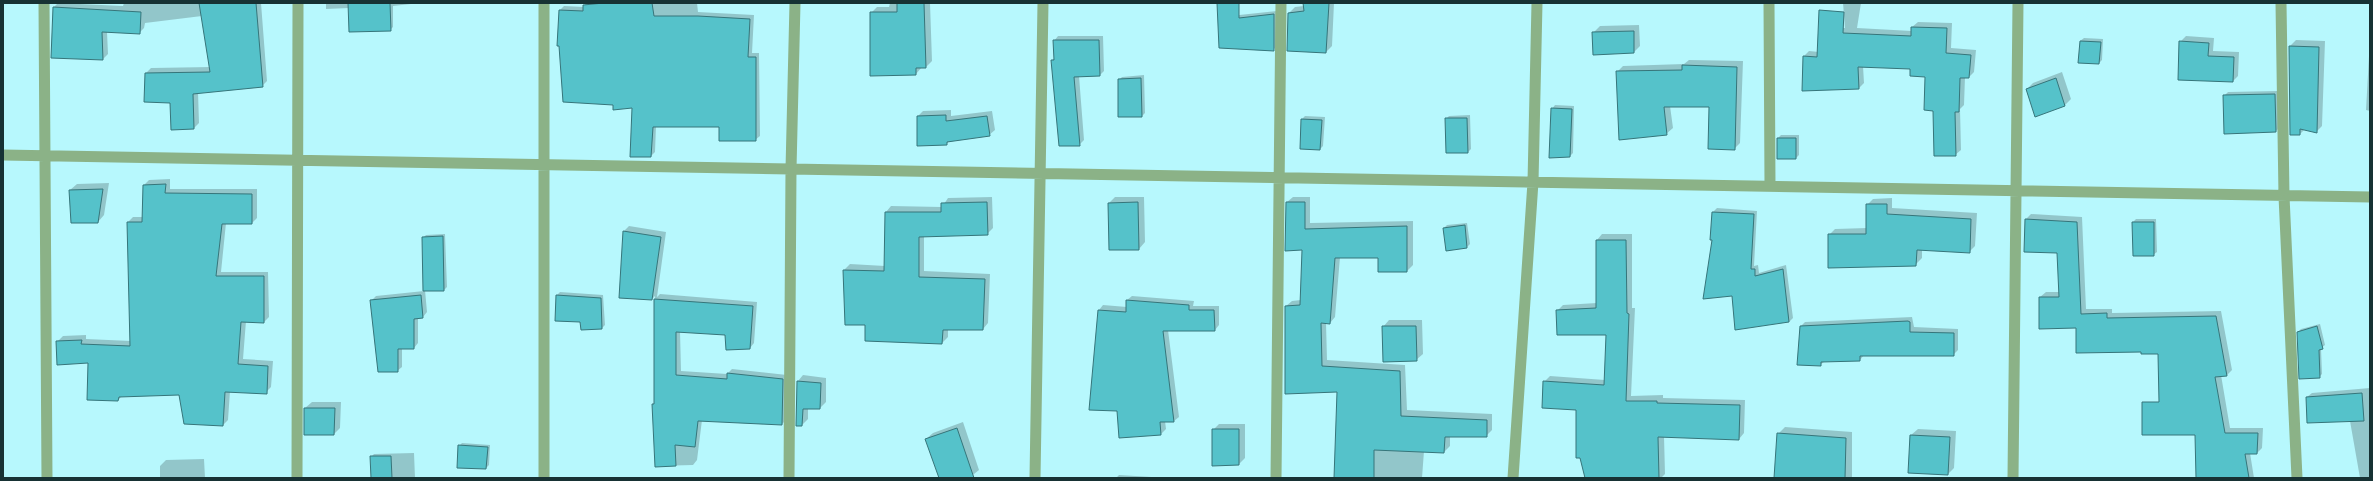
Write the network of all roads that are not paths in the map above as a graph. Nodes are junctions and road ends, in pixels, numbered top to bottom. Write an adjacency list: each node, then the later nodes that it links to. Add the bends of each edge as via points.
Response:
1 (44, 3): 12 (street)
2 (298, 3): 13 (street)
3 (544, 3): 14 (street)
4 (796, 3): 15 (street)
5 (1043, 3): 16 (street)
6 (1281, 3): 17 (street)
7 (1537, 3): 18 (street)
8 (1769, 3): 19 (street)
9 (2018, 3): 20 (street)
10 (2281, 3): 21 (street)
11 (3, 155): 12 (street)
12 (45, 156): 13 (street); 23 (street)
13 (299, 160): 14 (street); 24 (street)
14 (544, 165): 15 (street); 25 (street)
15 (791, 169): 16 (street); 26 (street)
16 (1039, 173): 17 (street); 27 (street)
17 (1278, 178): 18 (street); 28 (street)
18 (1533, 182): 19 (street); 29 (street)
19 (1770, 186): 20 (street)
20 (2017, 190): 21 (street); 30 (street)
21 (2284, 196): 22 (street); 31 (street)
22 (2370, 197)
23 (47, 478)
24 (297, 478)
25 (544, 478)
26 (789, 478)
27 (1035, 478)
28 (1276, 478)
29 (1512, 478)
30 (2013, 478)
31 (2297, 478)

